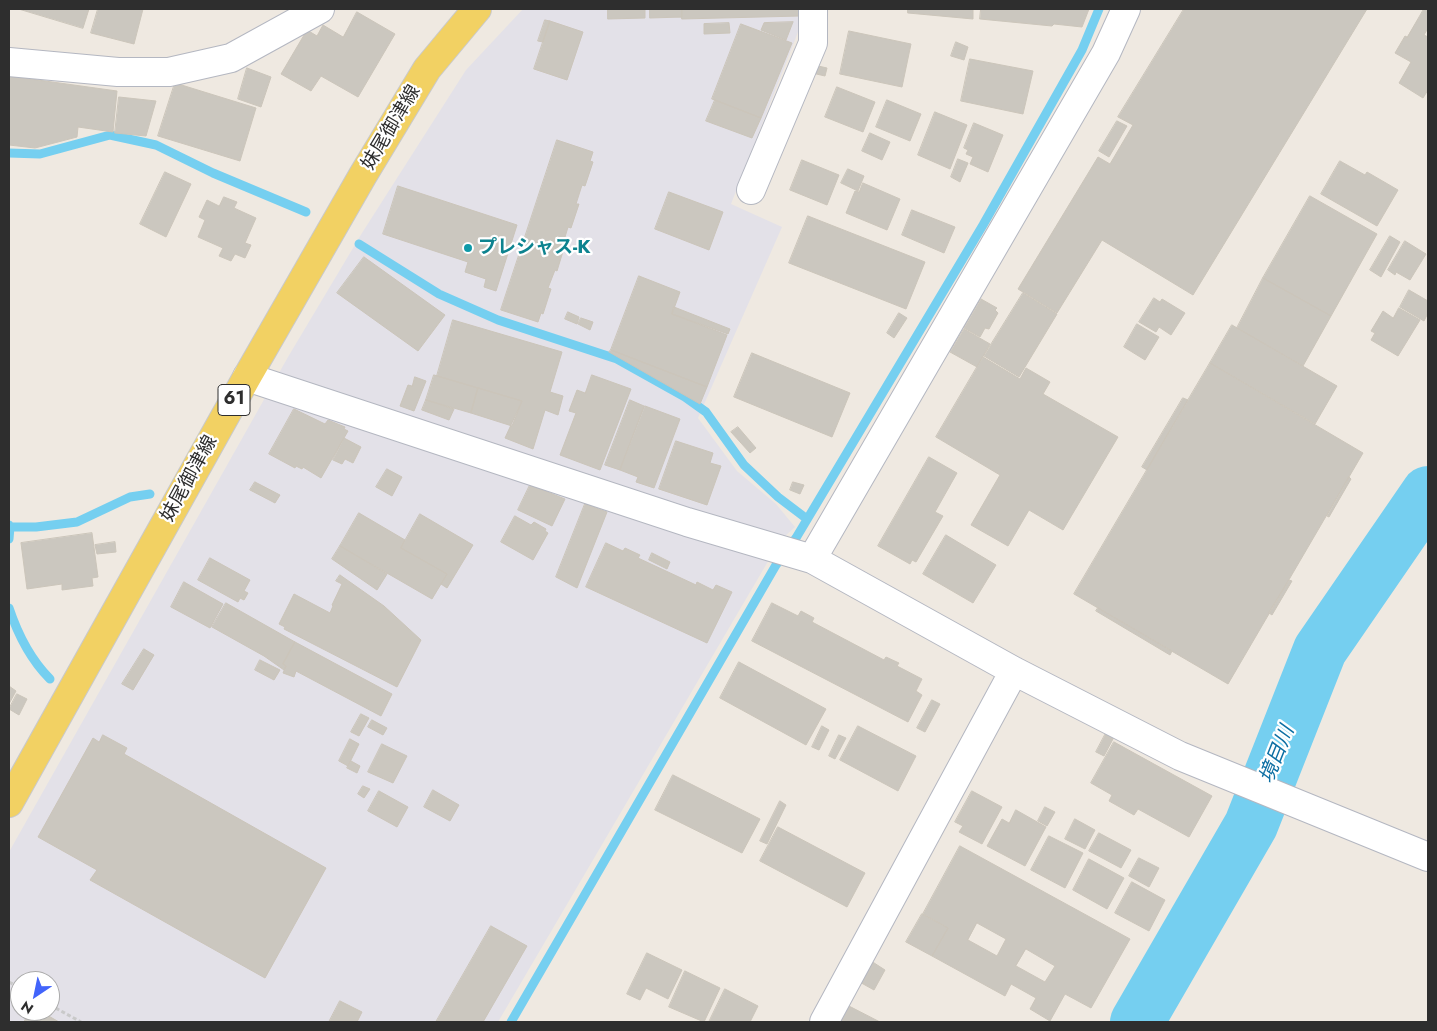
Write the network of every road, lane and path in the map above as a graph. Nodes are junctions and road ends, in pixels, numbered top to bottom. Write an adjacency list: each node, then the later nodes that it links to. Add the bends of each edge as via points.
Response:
1 (320, 9): 5 (street, via 231,58 169,72 118,72)
2 (477, 9): 7 (main road, 妹尾御津線 / 61, via 427,69)
3 (813, 9): 6 (street, via 813,43)
4 (1126, 9): 8 (street, via 1106,53)
5 (9, 62)
6 (751, 190)
7 (247, 377): 8 (street, via 687,522); 10 (main road, 妹尾御津線 / 61)
8 (794, 553): 9 (street)
9 (1014, 671): 11 (street, via 1180,756); 14 (street)
10 (9, 803)
11 (1428, 857)
12 (60, 1010): 13 (path)
13 (81, 1022)
14 (824, 1022)

